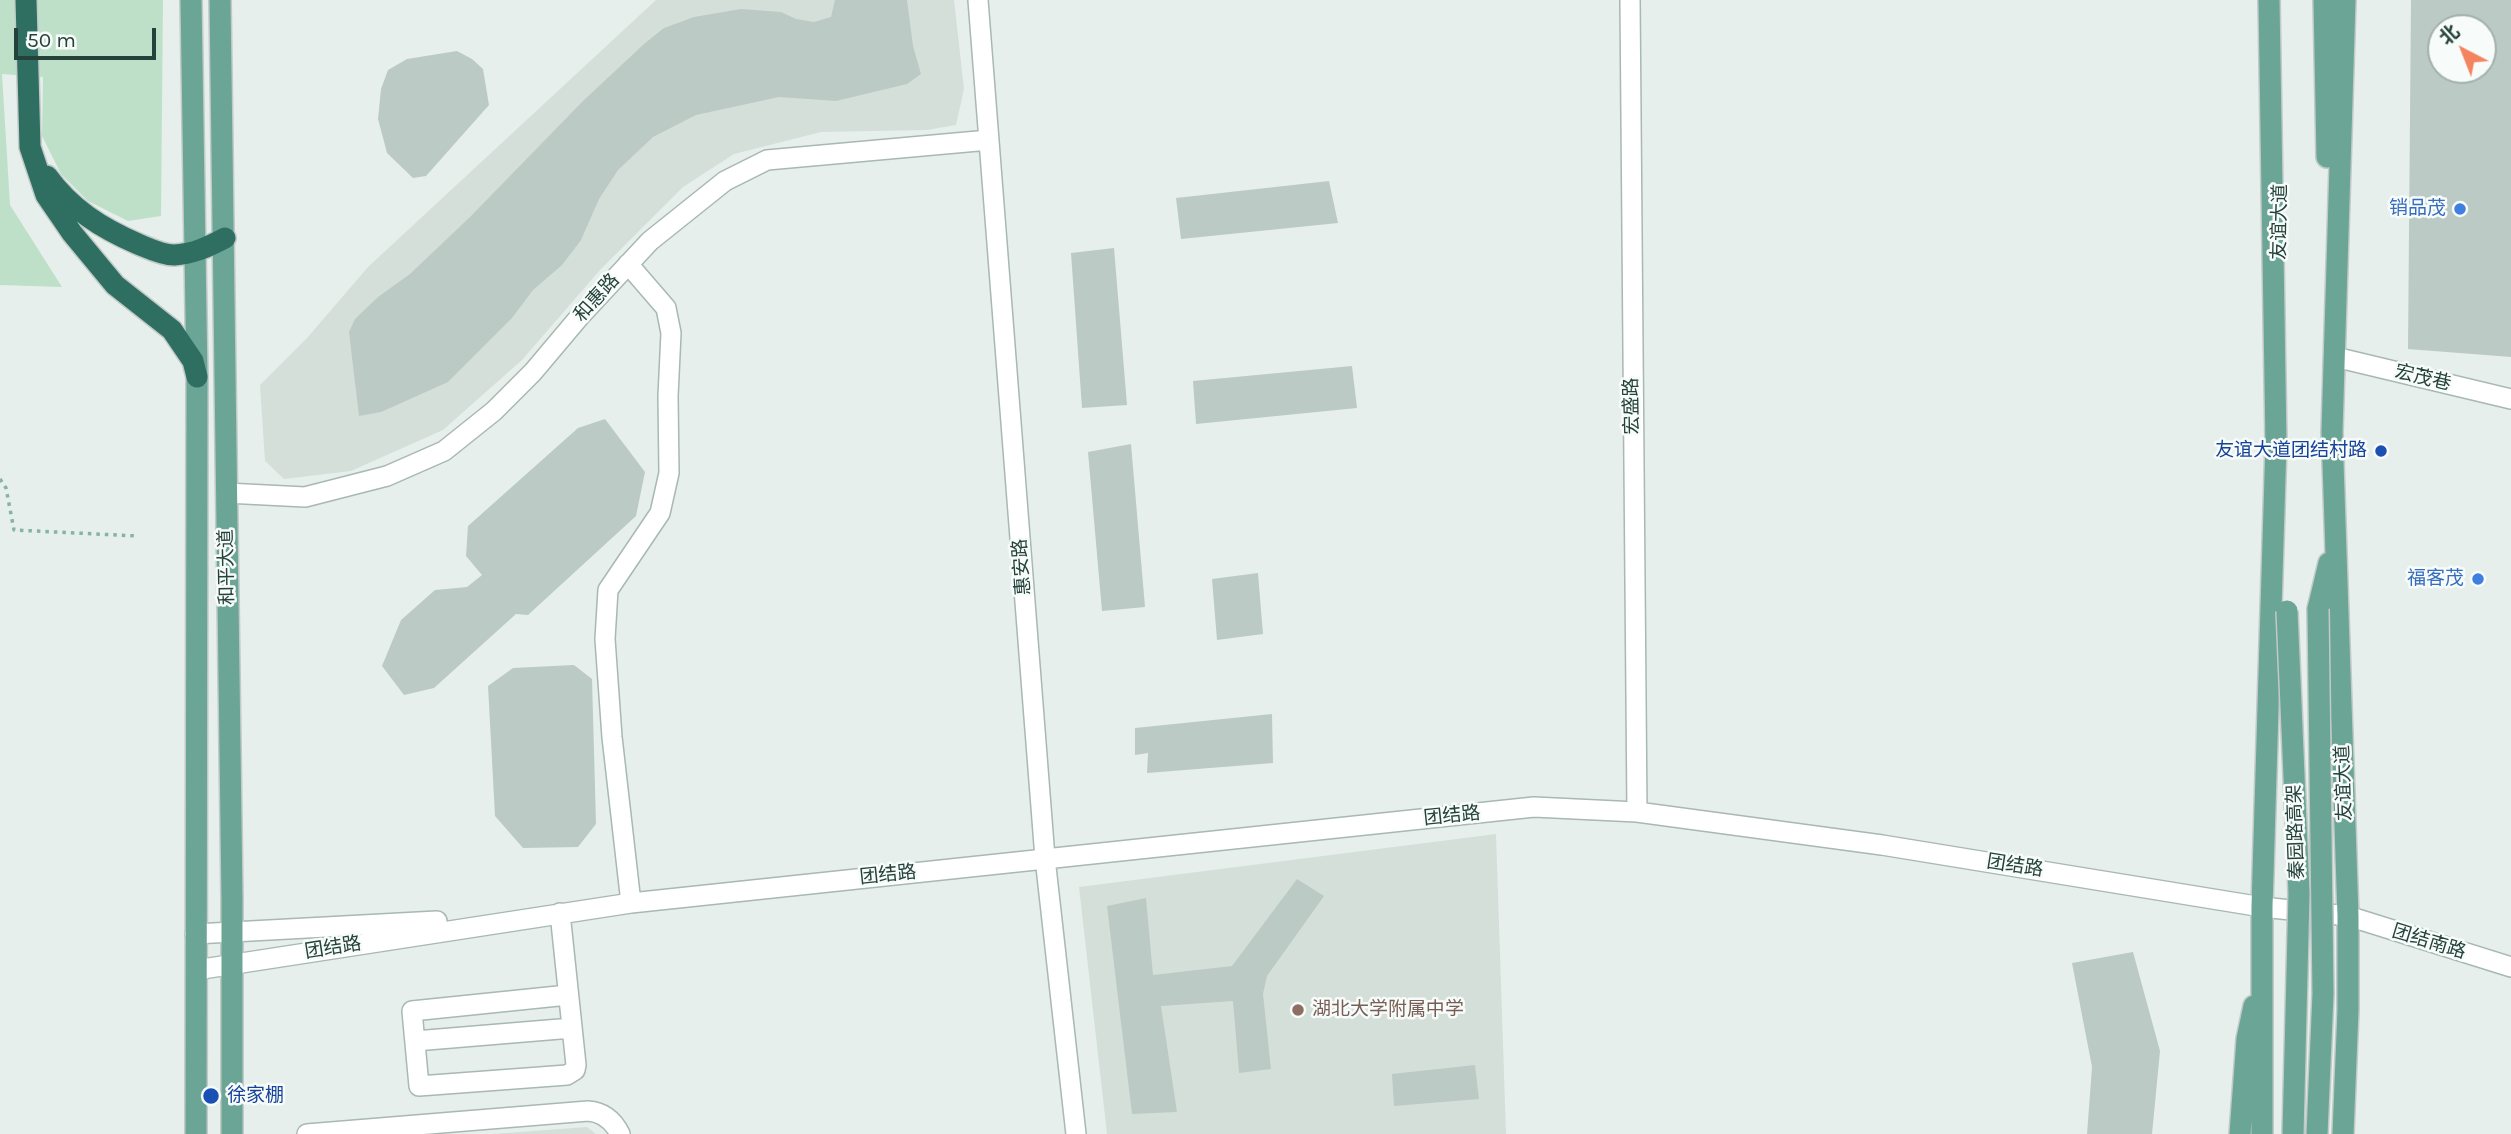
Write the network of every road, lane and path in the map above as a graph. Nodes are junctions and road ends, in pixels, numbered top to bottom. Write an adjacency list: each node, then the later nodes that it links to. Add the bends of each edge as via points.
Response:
1 (26, 0): 11 (highway)
2 (191, 0): 13 (main road, 和平大道)
3 (220, 0): 12 (main road, 和平大道)
4 (978, 0): 10 (street, 惠安路)
5 (1630, 0): 25 (street, 宏盛路)
6 (2269, 0): 19 (main road, 友谊大道)
7 (2283, 0): 19 (main road, 友谊大道)
8 (2324, 0): 18 (main road, 友谊大道)
9 (2345, 0): 15 (main road, 友谊大道)
10 (989, 140): 14 (street, 和惠路, via 766,160 724,181); 26 (street, 惠安路)
11 (30, 147): 13 (highway, via 56,188 90,219 170,255); 16 (highway, via 46,195 65,223 115,285 172,330 193,360)
12 (225, 239): 13 (highway); 21 (main road, 和平大道)
13 (196, 252): 16 (main road, 和平大道)
14 (628, 264): 21 (street, 和惠路, via 533,372 444,451 387,476 305,497); 27 (street, via 666,308 671,333 669,473 660,513 608,590 606,651 612,737)
15 (2335, 357): 17 (street, 宏茂巷); 18 (main road, 友谊大道)
16 (197, 377): 32 (main road, 和平大道)
17 (2511, 399)
18 (2332, 432): 23 (main road, 友谊大道)
19 (2276, 443): 22 (main road, 友谊大道)
20 (0, 479): 24 (path, via 14,530)
21 (226, 493): 31 (main road, 和平大道)
22 (2274, 531): 28 (main road, 友谊大道); 49 (main road, 秦园路高架, bridge, via 2287,611 2299,893)
23 (2336, 534): 30 (main road, 友谊大道); 50 (main road, 秦园路高架, bridge, via 2318,609 2323,994)
24 (138, 536)
25 (1637, 812): 26 (street, 团结路, via 1534,807); 28 (street, 团结路, via 1882,845)
26 (1045, 858): 27 (street, 团结路); 46 (street, 惠安路)
27 (631, 904): 29 (street, 团结路)
28 (2262, 907): 30 (street, 团结路); 33 (main road, 友谊大道)
29 (557, 913): 31 (street, 团结路); 34 (street, 团结路); 37 (street)
30 (2348, 916): 35 (street, 团结南路); 51 (main road, 友谊大道)
31 (232, 933): 32 (street, 团结路); 34 (main road, 和平大道)
32 (195, 934): 36 (main road, 和平大道)
33 (2263, 963): 47 (main road, via 2247,1039); 48 (main road, 友谊大道)
34 (232, 965): 36 (street, 团结路); 43 (main road, 和平大道)
35 (2511, 967)
36 (196, 970): 42 (main road, 和平大道)
37 (568, 995): 38 (street); 39 (street, via 412,1011)
38 (572, 1028): 39 (street); 39 (street, via 576,1065 567,1075 419,1086)
39 (415, 1041)
40 (470, 1128): 41 (street); 45 (street, via 597,1112)
41 (376, 1132): 44 (street)
42 (196, 1134)
43 (232, 1134)
44 (307, 1134)
45 (620, 1134)
46 (1076, 1134)
47 (2240, 1134)
48 (2262, 1134)
49 (2292, 1134)
50 (2318, 1134)
51 (2343, 1134)

